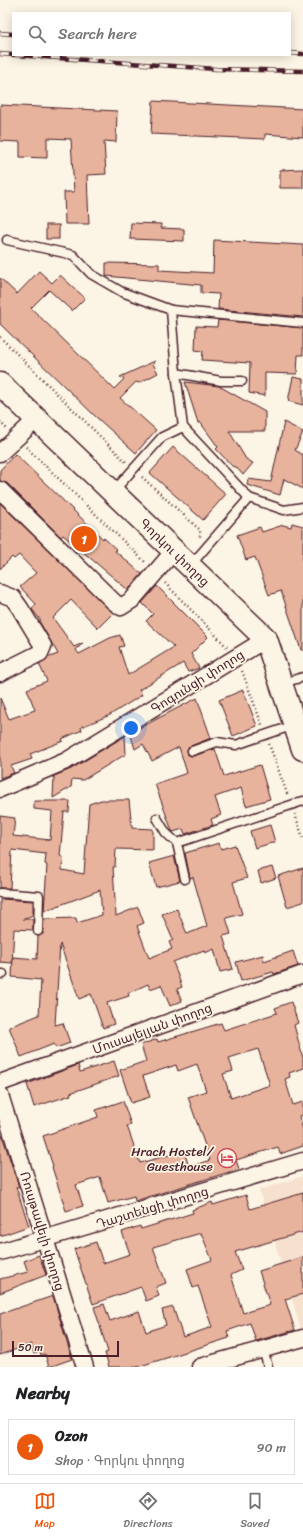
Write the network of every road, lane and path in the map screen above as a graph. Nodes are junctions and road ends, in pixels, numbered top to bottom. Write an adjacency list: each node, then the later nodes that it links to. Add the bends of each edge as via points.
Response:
1 (6, 240): 2 (lane, via 73,255 91,274 122,292)
2 (171, 310): 3 (lane); 5 (lane)
3 (303, 323)
4 (0, 337): 11 (path)
5 (176, 373): 6 (lane); 9 (lane)
6 (242, 381)
7 (0, 384): 8 (main road, Գորկու փողոց)
8 (37, 419): 10 (street); 13 (main road, Գորկու փողոց)
9 (183, 427): 11 (lane, via 162,437); 14 (lane)
10 (0, 453)
11 (133, 469): 13 (lane); 17 (path, via 200,530)
12 (0, 490): 16 (street, via 122,607 132,600)
13 (112, 493): 16 (main road, Գորկու փողոց)
14 (250, 498): 15 (lane, via 284,510); 17 (lane)
15 (303, 507)
16 (174, 551): 17 (main road, Գորկու փողոց)
17 (194, 561): 19 (main road, Գորկու փողոց)
18 (0, 593): 20 (street, via 12,598 43,646 40,653)
19 (266, 639): 22 (main road, Գորկու փողոց); 27 (street, Գոգունցի փողոց, via 66,762)
20 (0, 674)
21 (303, 678): 22 (lane)
22 (281, 684): 23 (main road, Գորկու փողոց)
23 (295, 725): 24 (lane); 25 (main road, Գորկու փողոց)
24 (265, 735): 26 (lane, via 236,744 217,742); 29 (path)
25 (303, 749)
26 (192, 751)
27 (0, 789)
28 (303, 801): 29 (lane)
29 (292, 805): 31 (path); 32 (lane)
30 (157, 818): 32 (lane, via 166,833)
31 (303, 838)
32 (177, 843): 33 (lane)
33 (185, 879)
34 (0, 893): 35 (lane, via 39,896)
35 (38, 931)
36 (303, 974): 37 (street, Մուսայելյան փողոց)
37 (0, 1083)
38 (0, 1095): 40 (street, Ռուսթավելի փողոց)
39 (303, 1161): 40 (street, Դաշտենցի փողոց)
40 (45, 1239): 41 (street, Դաշտենցի փողոց); 44 (street, Ռուսթավելի փողոց)
41 (0, 1252)
42 (303, 1338): 43 (street)
43 (263, 1349): 45 (street); 46 (lane)
44 (85, 1367)
45 (200, 1367)
46 (268, 1367)

